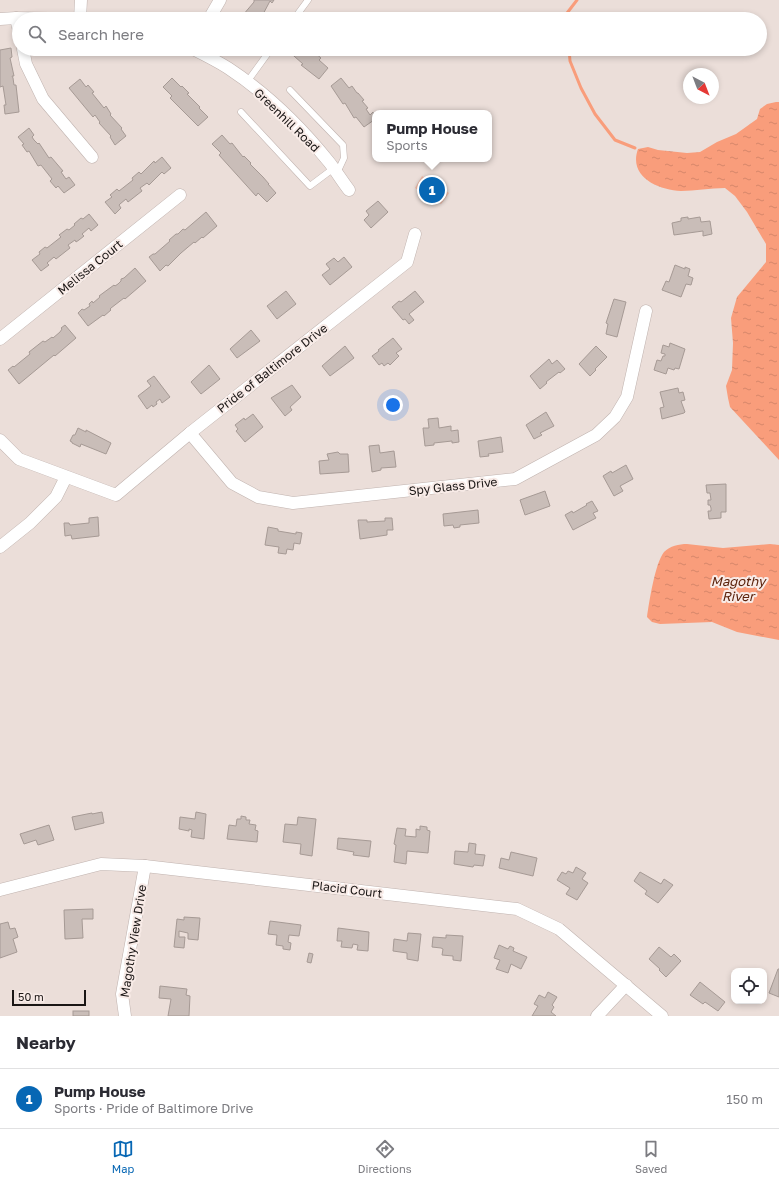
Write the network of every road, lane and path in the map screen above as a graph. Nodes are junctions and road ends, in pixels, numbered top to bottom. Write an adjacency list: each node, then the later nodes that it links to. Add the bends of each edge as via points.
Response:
1 (82, 0): 4 (street)
2 (220, 0): 5 (street)
3 (308, 0): 6 (lane)
4 (81, 12)
5 (213, 12)
6 (299, 12)
7 (12, 18): 8 (street)
8 (0, 19)
9 (24, 56): 15 (street, via 43,99)
10 (205, 56): 12 (street, Greenhill Road)
11 (266, 56): 12 (lane)
12 (246, 82): 16 (street, Greenhill Road, via 287,116)
13 (290, 90): 16 (lane, via 343,145 344,158)
14 (241, 112): 16 (lane, via 310,186)
15 (92, 157)
16 (335, 171): 17 (street, Greenhill Road)
17 (349, 190)
18 (180, 195): 21 (street, Melissa Court)
19 (415, 234): 22 (street, Pride of Baltimore Drive, via 406,262)
20 (646, 311): 22 (street, Spy Glass Drive, via 628,397 615,417 596,435 515,479 293,503 258,497 232,483)
21 (0, 339)
22 (190, 433): 24 (street, Pride of Baltimore Drive, via 116,495)
23 (0, 440): 24 (street, via 20,459)
24 (66, 477): 25 (street, via 56,497 30,523)
25 (0, 547)
26 (145, 866): 27 (street, Placid Court, via 101,864); 28 (street, Placid Court, via 516,909 559,929); 29 (street, Magothy View Drive, via 122,994)
27 (0, 890)
28 (626, 985): 30 (street); 31 (street, Placid Court)
29 (125, 1016)
30 (597, 1016)
31 (662, 1016)

